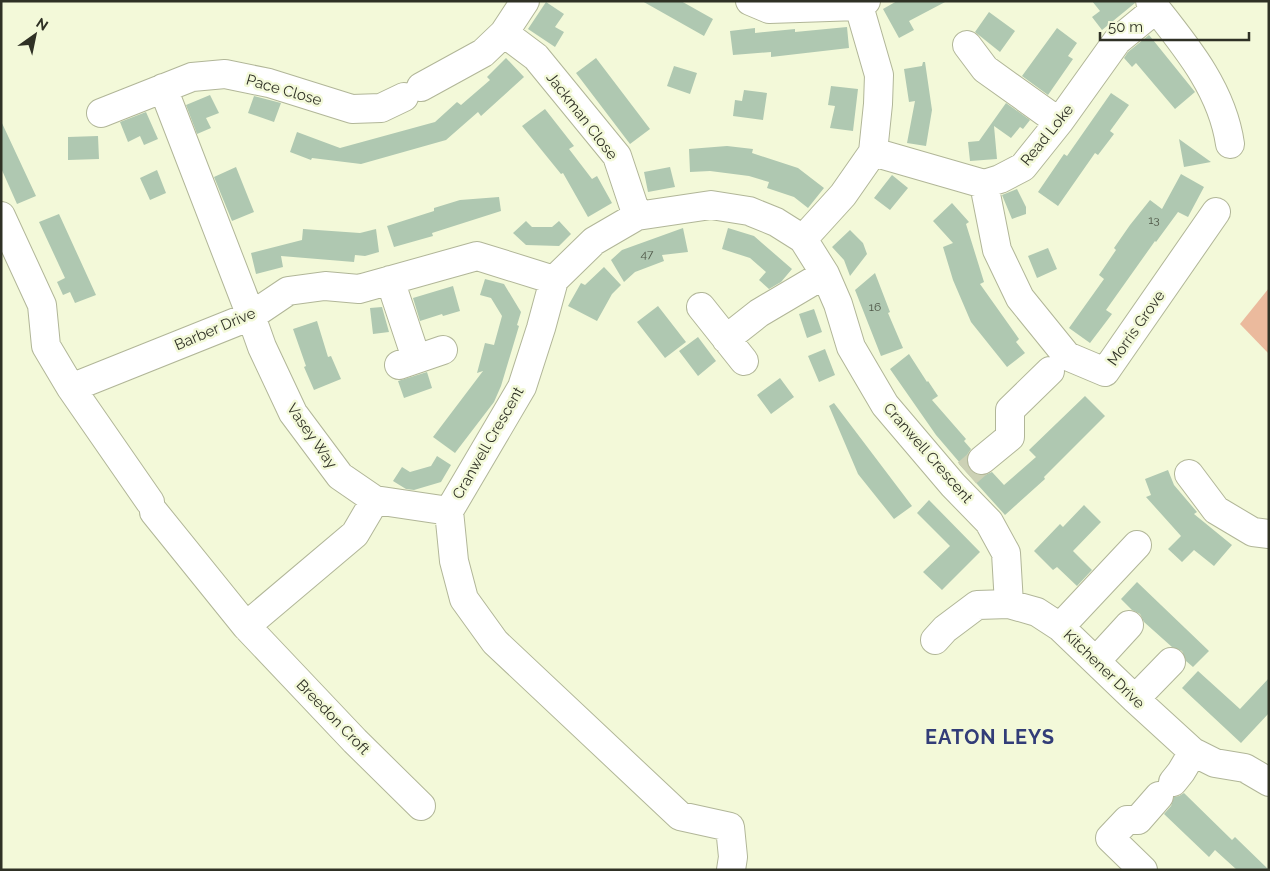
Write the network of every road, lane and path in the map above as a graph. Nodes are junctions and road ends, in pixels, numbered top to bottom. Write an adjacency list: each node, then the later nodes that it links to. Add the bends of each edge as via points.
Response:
1 (525, 1): 5 (street)
2 (750, 1): 3 (street, via 769,9)
3 (862, 4): 11 (street, via 879,75)
4 (1153, 5): 9 (street, Read Loke, via 1117,41); 10 (street, Read Loke, via 1214,92 1227,125)
5 (504, 33): 7 (street, Pace Close, via 483,53 381,108 352,110 269,83 225,74 192,77); 15 (street, Jackman Close, via 536,57 616,156)
6 (967, 45): 9 (street, via 980,76)
7 (163, 88): 8 (street, Pace Close); 21 (street)
8 (101, 113)
9 (1059, 122): 12 (street, Read Loke, via 1023,167)
10 (1230, 144)
11 (873, 152): 12 (street); 16 (street, via 843,195)
12 (984, 184): 13 (street, Morris Grove, via 997,250 1020,298 1067,356 1105,372)
13 (1216, 212)
14 (1, 216): 26 (street, via 42,305 46,346)
15 (637, 216): 16 (street, Cranwell Crescent, via 711,205 749,211 776,222); 19 (street, Cranwell Crescent, via 594,240)
16 (803, 239): 17 (street, Cranwell Crescent)
17 (825, 274): 22 (street, via 759,313); 27 (street, Cranwell Crescent, via 851,347 885,406)
18 (390, 280): 19 (street, Barber Drive, via 477,256); 21 (street, Barber Drive, via 359,289 325,286 288,291); 23 (street, via 408,361)
19 (554, 280): 30 (street, Cranwell Crescent, via 522,387)
20 (701, 306): 22 (street)
21 (252, 316): 26 (street, Barber Drive); 29 (street, Vasey Way, via 262,347 293,413 340,476)
22 (726, 339): 24 (street)
23 (443, 350)
24 (744, 362)
25 (1050, 371): 27 (street, via 1010,410 1010,437)
26 (71, 388): 35 (street, Breedon Croft, via 152,507)
27 (967, 473): 33 (street, Cranwell Crescent, via 1006,553)
28 (1189, 474): 31 (street, via 1216,510 1253,532)
29 (376, 500): 30 (street, Vasey Way); 35 (street, via 355,534)
30 (449, 511): 44 (street, Cranwell Crescent, via 454,561 464,599 495,642 680,816 730,828)
31 (1269, 534)
32 (1137, 545): 36 (street)
33 (1009, 604): 36 (street, Kitchener Drive, via 1037,612); 37 (street, Kitchener Drive, via 977,606)
34 (1129, 625): 38 (street)
35 (246, 626): 43 (street, Breedon Croft)
36 (1060, 628): 38 (street, Kitchener Drive)
37 (935, 640)
38 (1096, 661): 40 (street, Kitchener Drive)
39 (1171, 662): 40 (street)
40 (1135, 699): 41 (street, Kitchener Drive)
41 (1194, 752): 42 (street, Kitchener Drive, via 1215,763 1245,768); 45 (street, via 1181,772 1138,820 1127,820 1110,838)
42 (1268, 780)
43 (421, 806)
44 (731, 870)
45 (1143, 870)

